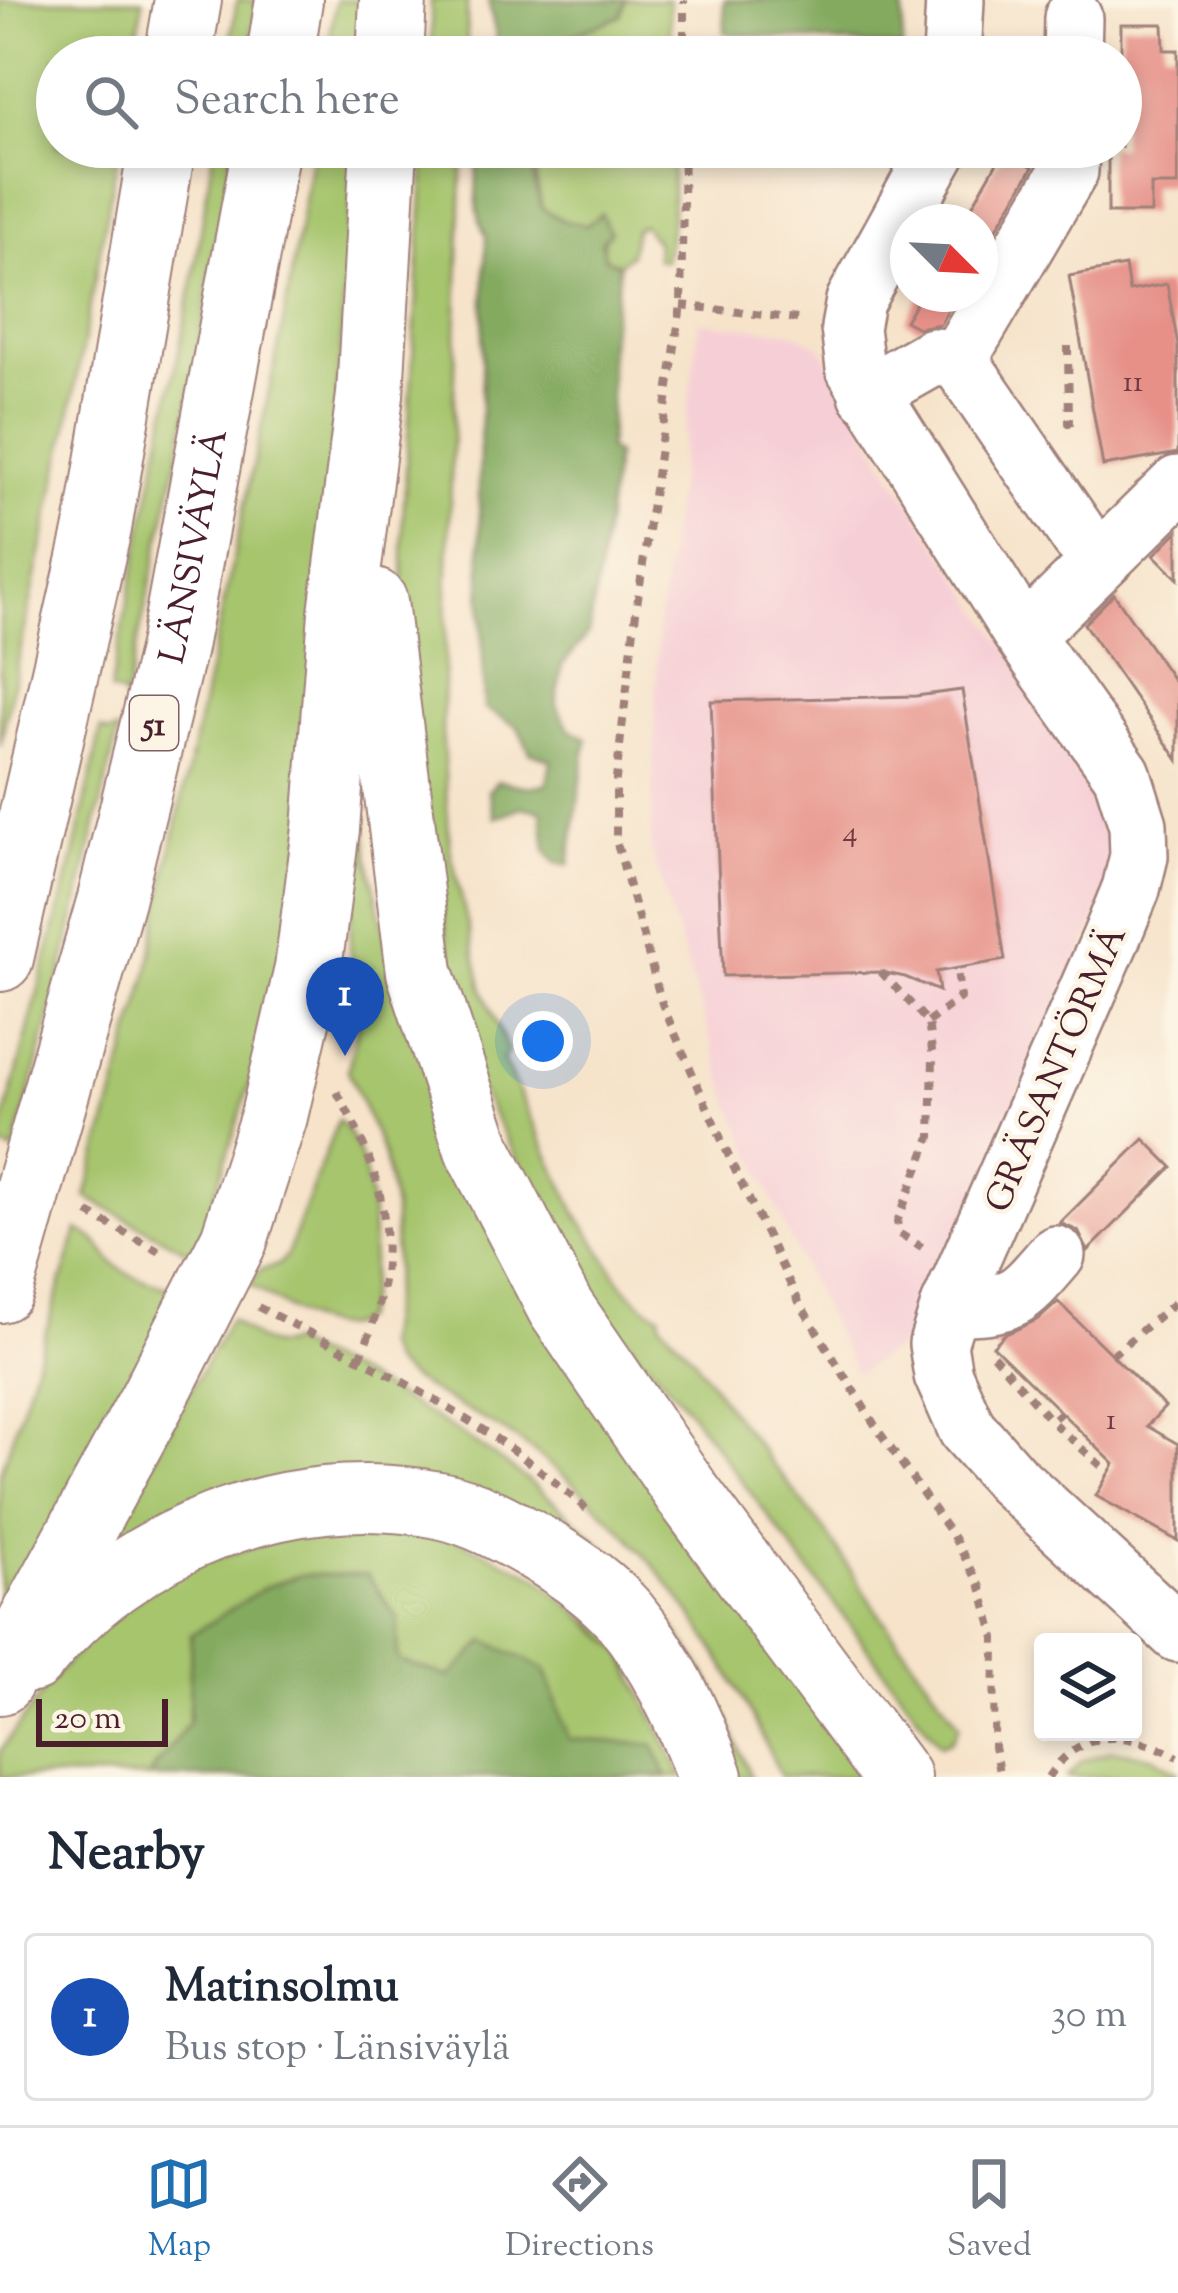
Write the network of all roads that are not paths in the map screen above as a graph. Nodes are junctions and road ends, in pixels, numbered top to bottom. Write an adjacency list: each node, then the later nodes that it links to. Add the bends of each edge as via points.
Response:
1 (188, 0): 5 (highway)
2 (289, 0): 6 (highway)
3 (393, 0): 7 (highway)
4 (955, 0): 8 (street)
5 (182, 36)
6 (283, 36)
7 (391, 36)
8 (953, 36)
9 (158, 168): 21 (highway, via 98,528)
10 (262, 168): 24 (highway, LÄNSIVÄYLÄ / 51, via 173,646)
11 (383, 168): 16 (highway)
12 (928, 168): 15 (street, GRÄSANTÖRMÄ, via 855,302 854,368)
13 (1069, 168): 14 (street)
14 (958, 359): 15 (street, via 933,357); 18 (street)
15 (868, 394): 20 (street, GRÄSANTÖRMÄ, via 1019,629)
16 (370, 395): 26 (highway, via 311,946 274,1116 234,1240); 29 (highway, via 374,623 419,972 478,1149 560,1307)
17 (1178, 485): 19 (street)
18 (1080, 537)
19 (1046, 615)
20 (1158, 813): 23 (street, GRÄSANTÖRMÄ)
21 (0, 958)
22 (1056, 1255): 23 (street, via 1008,1302)
23 (959, 1286): 25 (street, GRÄSANTÖRMÄ, via 938,1345 967,1429)
24 (0, 1289)
25 (1178, 1633)
26 (0, 1681)
27 (0, 1699): 28 (highway, via 49,1636 174,1545 235,1517 301,1500 371,1497 442,1505 500,1526 573,1568 624,1615 659,1665)
28 (710, 1777)
29 (897, 1777)

